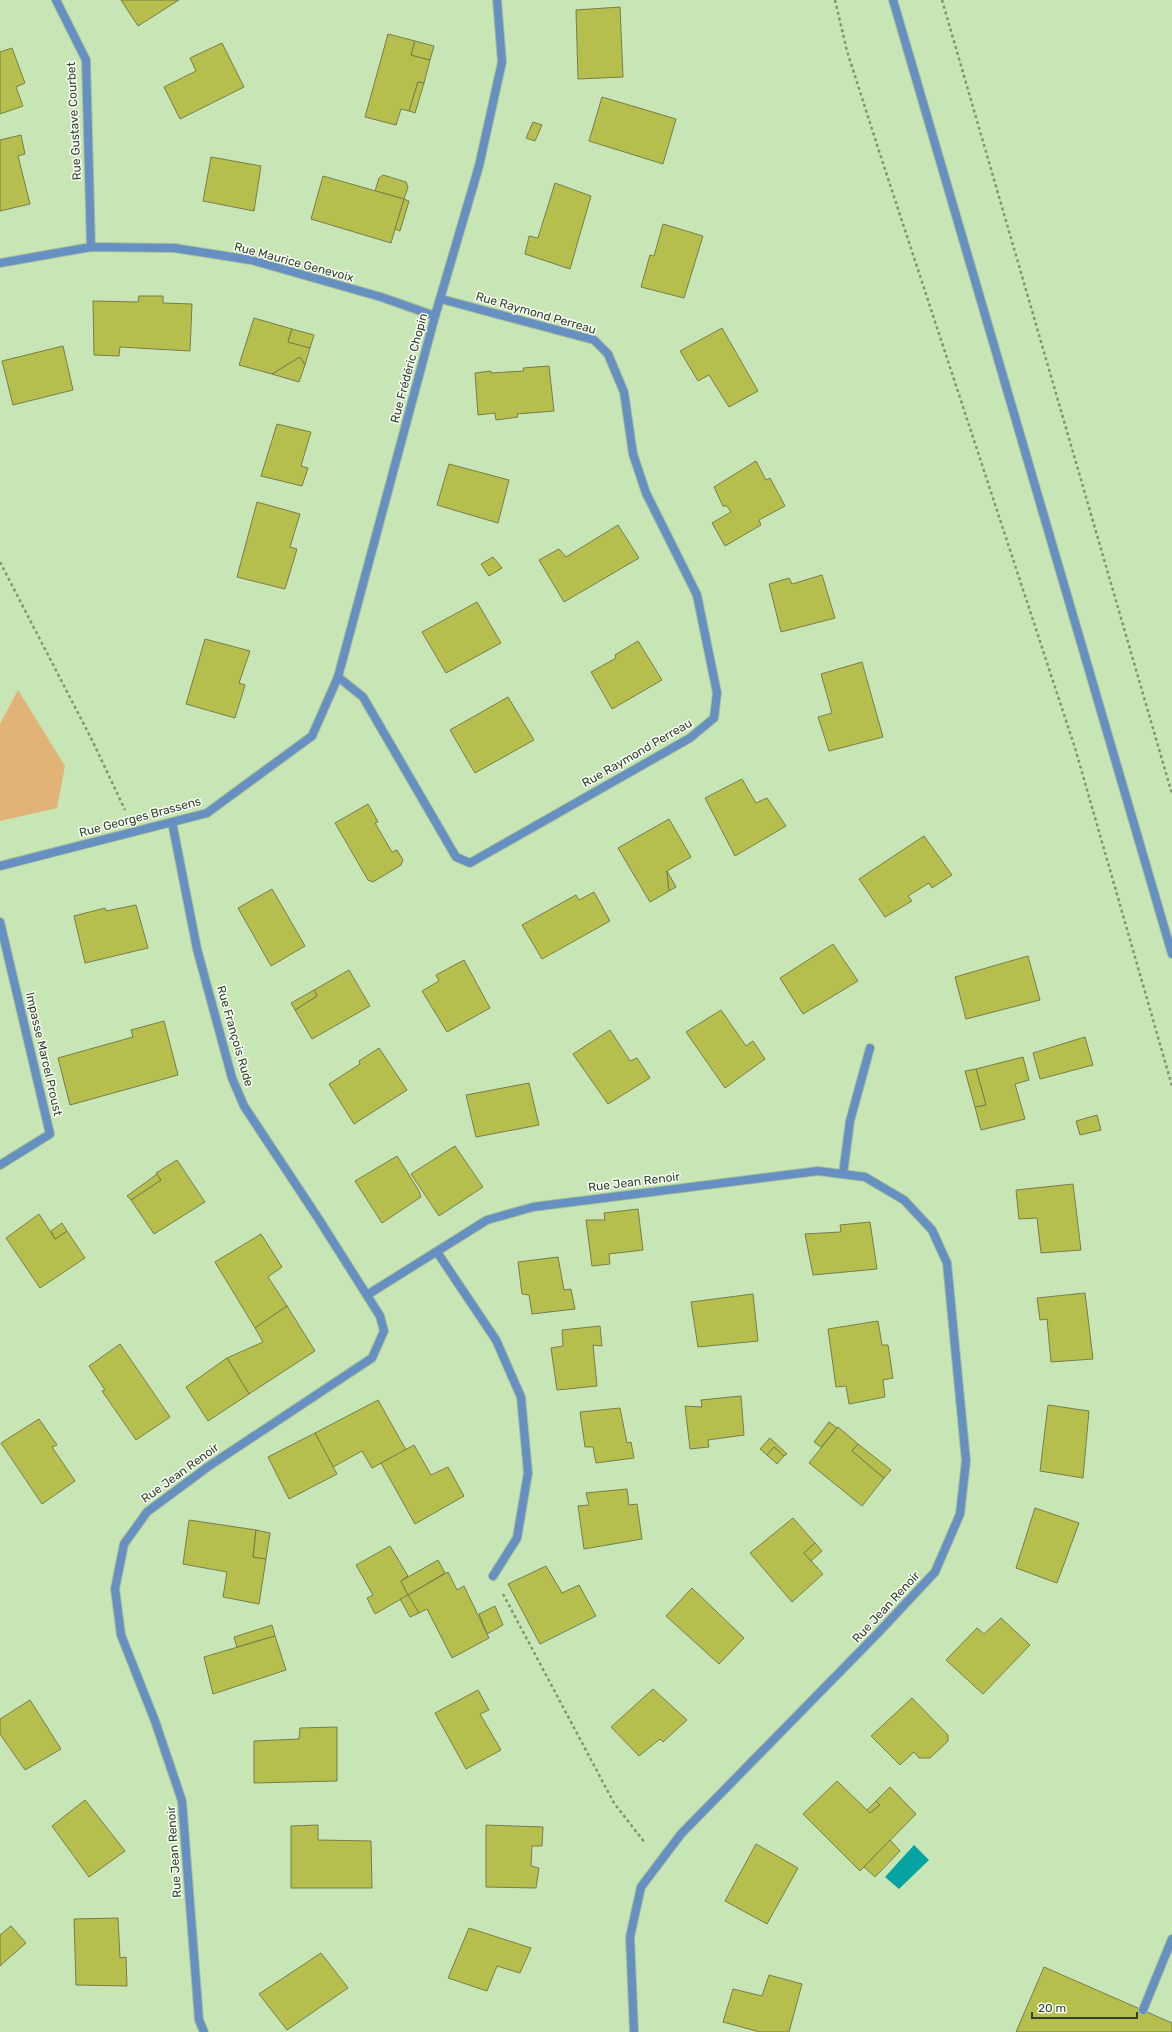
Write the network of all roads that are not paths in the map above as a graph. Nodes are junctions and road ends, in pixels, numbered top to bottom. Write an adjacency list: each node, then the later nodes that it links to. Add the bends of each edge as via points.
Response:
1 (56, 0): 4 (street, Rue Gustave Courbet, via 86,60)
2 (497, 0): 6 (street, Rue Frédéric Chopin, via 502,62 479,166)
3 (893, 0): 13 (street)
4 (91, 247): 5 (street, Rue Maurice Genevoix); 7 (street, Rue Maurice Genevoix, via 174,248 251,260 381,297)
5 (0, 263)
6 (440, 299): 7 (street, Rue Frédéric Chopin); 8 (street, Rue Raymond Perreau, via 594,340 608,354 624,392 633,454 646,493 697,595 717,693 714,718 690,738 470,863 456,857 363,697)
7 (435, 316): 8 (street, Rue Frédéric Chopin)
8 (338, 677): 9 (street, Rue Frédéric Chopin)
9 (312, 736): 10 (street, Rue Georges Brassens, via 207,813)
10 (172, 822): 11 (street, Rue Georges Brassens); 18 (street, Rue François Rude, via 197,949 235,1085 244,1106)
11 (0, 866)
12 (0, 922): 15 (street, Impasse Marcel Proust, via 50,1134)
13 (1172, 954)
14 (870, 1048): 16 (street, via 850,1121)
15 (0, 1165)
16 (843, 1174): 17 (street, Rue Jean Renoir, via 818,1171 533,1207 487,1220); 23 (street, Rue Jean Renoir, via 865,1177 904,1200 932,1230 947,1263 966,1461 960,1514 935,1572 681,1834 641,1887 630,1937)
17 (437, 1252): 18 (street, Rue Jean Renoir); 19 (street, via 496,1340 521,1397 528,1473 517,1538)
18 (367, 1295): 22 (street, Rue Jean Renoir, via 380,1316 384,1331 372,1358 209,1466 147,1512 124,1544 115,1589 121,1635 155,1721 182,1801 198,2012)
19 (494, 1576)
20 (1172, 1939): 21 (street)
21 (1143, 2010)
22 (204, 2032)
23 (634, 2032)

